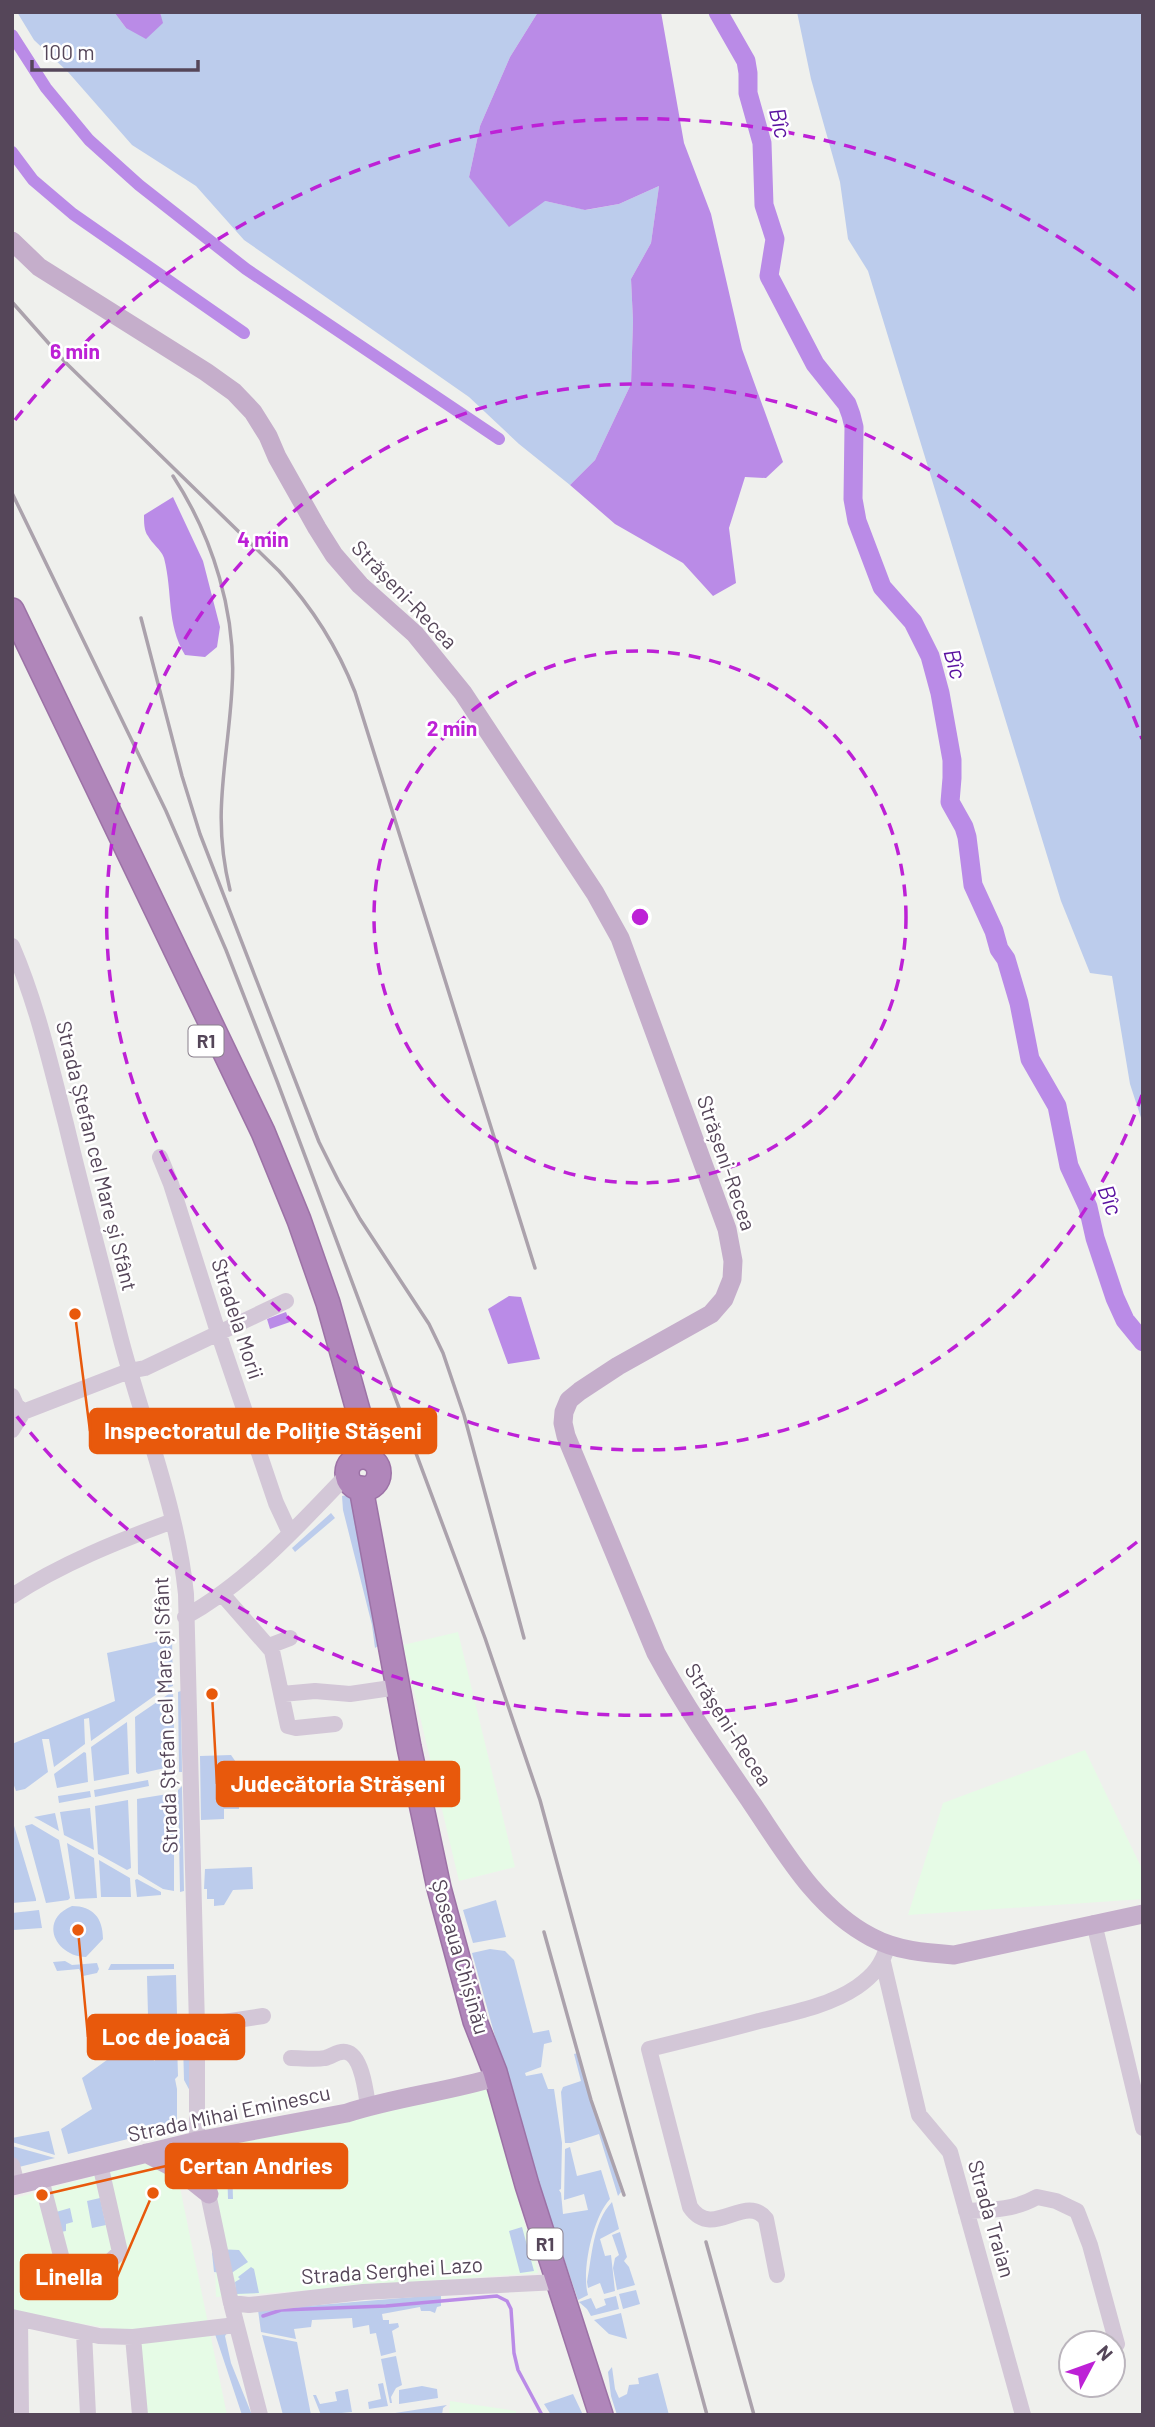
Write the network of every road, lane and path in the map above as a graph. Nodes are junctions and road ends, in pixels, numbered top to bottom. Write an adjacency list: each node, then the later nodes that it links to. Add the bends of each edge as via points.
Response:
1 (12, 241): 25 (main road, Strășeni-Recea, via 39,267 206,372 253,412 334,555 415,634 463,693 596,893 620,938 727,1229 732,1279 711,1314 569,1400 563,1423 566,1436 671,1681 809,1885 836,1914)
2 (12, 610): 12 (highway, R1, via 263,1132 299,1220 361,1420)
3 (12, 641): 12 (highway, R1, via 258,1155 318,1316)
4 (12, 946): 8 (street, Strada Ștefan cel Mare și Sfânt, via 44,1035)
5 (160, 1157): 7 (street, Stradela Morii)
6 (286, 1301): 7 (street)
7 (218, 1332): 8 (street); 14 (street, Stradela Morii)
8 (130, 1371): 10 (street); 13 (street, Strada Ștefan cel Mare și Sfânt)
9 (12, 1396): 10 (street)
10 (23, 1412): 11 (street)
11 (12, 1430)
12 (362, 1473): 14 (street); 20 (highway, Șoseaua Chișinău / R1); 29 (highway, via 448,1884)
13 (173, 1521): 16 (street, via 123,1539); 17 (street, Strada Ștefan cel Mare și Sfânt, via 183,1563)
14 (290, 1533): 15 (street)
15 (222, 1594): 17 (street); 19 (street)
16 (12, 1596)
17 (185, 1617): 27 (street, Strada Ștefan cel Mare și Sfânt)
18 (290, 1638): 19 (street)
19 (269, 1646): 21 (street)
20 (398, 1687): 21 (street, via 350,1695); 29 (highway, Șoseaua Chișinău / R1, via 439,1888 475,2021)
21 (282, 1694): 22 (street, via 288,1726)
22 (335, 1724)
23 (1143, 1914): 24 (main road, Strășeni-Recea)
24 (1094, 1923): 25 (main road, Strășeni-Recea, via 975,1952); 31 (street)
25 (886, 1954): 39 (street, Strada Traian, via 919,2115 950,2152); 42 (street, via 854,1989 817,2005 649,2049 690,2207 709,2221 749,2210 762,2214)
26 (263, 2016): 27 (street)
27 (197, 2026): 32 (street, Strada Ștefan cel Mare și Sfânt)
28 (291, 2058): 30 (street, Strada Mihai Eminescu, via 326,2058 339,2052 352,2055 365,2083)
29 (496, 2075): 30 (main road, Strada Mihai Eminescu, via 462,2087); 43 (highway, Șoseaua Chișinău / R1)
30 (368, 2106): 32 (main road, Strada Mihai Eminescu)
31 (1143, 2128)
32 (197, 2141): 33 (main road, Strada Mihai Eminescu); 38 (street, Strada Ștefan cel Mare și Sfânt)
33 (146, 2153): 34 (main road, Strada Mihai Eminescu); 38 (main road)
34 (100, 2164): 36 (main road, Strada Mihai Eminescu); 41 (street, via 120,2252)
35 (12, 2165): 37 (street, Strada Mihai Eminescu)
36 (41, 2179): 37 (main road, Strada Mihai Eminescu); 40 (street)
37 (15, 2185)
38 (209, 2194): 44 (street, Strada Ștefan cel Mare și Sfânt)
39 (966, 2211): 47 (street, via 1000,2210 1037,2197 1077,2211); 55 (street, Strada Traian)
40 (64, 2267)
41 (104, 2267)
42 (776, 2275)
43 (558, 2283): 44 (street, Strada Serghei Lazo); 54 (highway, Șoseaua Chișinău / R1)
44 (231, 2303): 46 (street, Strada Ștefan cel Mare și Sfânt)
45 (16, 2318): 48 (street); 50 (street)
46 (236, 2325): 49 (street); 53 (street, Strada Ștefan cel Mare și Sfânt)
47 (1113, 2329)
48 (84, 2333): 49 (street); 51 (street)
49 (133, 2337): 52 (street)
50 (21, 2415)
51 (88, 2415)
52 (140, 2415)
53 (260, 2415)
54 (601, 2415)
55 (1023, 2415)

